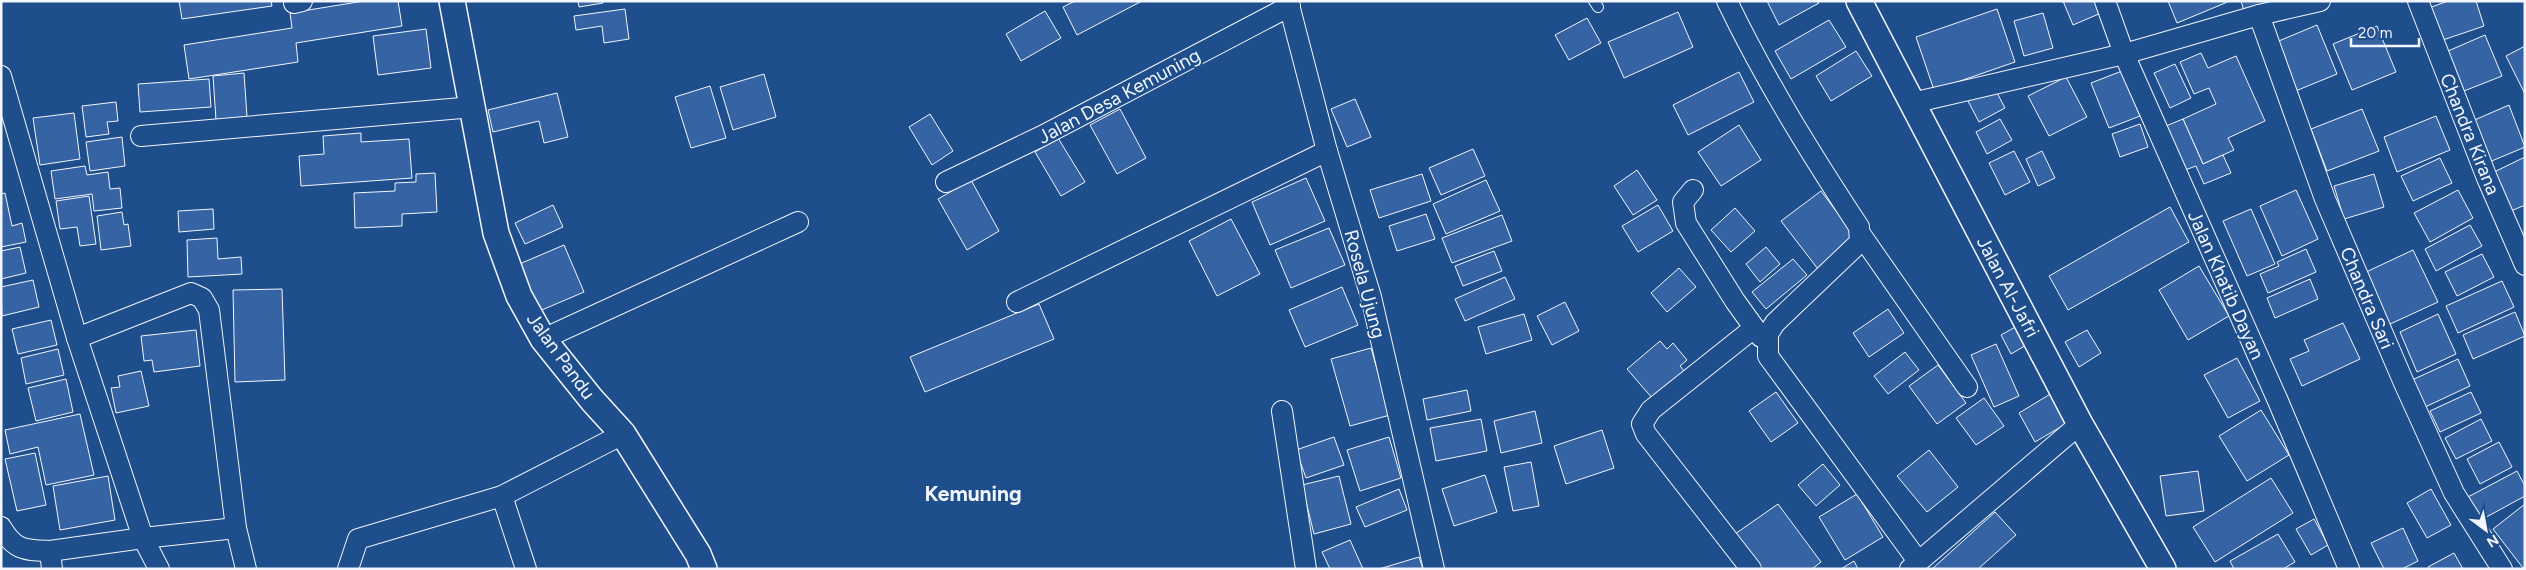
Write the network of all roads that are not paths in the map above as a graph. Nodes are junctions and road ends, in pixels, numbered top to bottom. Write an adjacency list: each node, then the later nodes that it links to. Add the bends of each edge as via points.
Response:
1 (452, 1): 12 (street, Jalan Pandu)
2 (1727, 1): 18 (street, via 1750,47)
3 (1859, 1): 11 (street, Jalan Al-Jafri)
4 (2104, 1): 9 (street, Jalan Khatib Dayan)
5 (2320, 1): 8 (street)
6 (2418, 1): 19 (street, Chandra Kirana, via 2487,178)
7 (1289, 4): 14 (street, Rosela Ujung); 15 (street, Jalan Desa Kemuning, via 1042,136)
8 (2259, 15): 9 (street); 45 (street, Chandra Sari, via 2325,199 2404,383 2454,493)
9 (2124, 54): 11 (street); 44 (street, Jalan Khatib Dayan)
10 (1, 76): 22 (street)
11 (1912, 103): 27 (street, Jalan Al-Jafri)
12 (473, 107): 13 (street); 23 (street, Jalan Pandu, via 496,233 519,296)
13 (141, 136)
14 (1327, 151): 20 (street); 41 (street, Rosela Ujung, via 1371,297)
15 (946, 182)
16 (1692, 190): 21 (street, via 1683,202 1686,223)
17 (798, 222): 23 (street)
18 (1861, 235): 24 (street, via 1860,242 1775,323); 25 (street)
19 (2525, 265)
20 (1017, 302)
21 (1754, 328): 24 (street); 42 (street, via 1651,410 1642,424 1646,434)
22 (77, 338): 31 (street, via 190,293 202,298 209,310); 32 (street)
23 (543, 339): 28 (street, Jalan Pandu)
24 (1766, 344): 34 (street, via 1768,356 1775,367)
25 (1967, 387)
26 (1282, 411): 40 (street)
27 (2080, 424): 34 (street); 43 (street, Jalan Al-Jafri)
28 (623, 434): 29 (street); 39 (street, Jalan Pandu, via 698,554)
29 (502, 496): 37 (street, via 358,540); 38 (street)
30 (1, 527): 33 (street, via 8,540 17,546)
31 (236, 528): 32 (street); 36 (street)
32 (143, 538): 33 (street); 35 (street)
33 (51, 560)
34 (1914, 565)
35 (158, 569)
36 (246, 569)
37 (348, 569)
38 (526, 569)
39 (704, 569)
40 (1306, 569)
41 (1434, 569)
42 (1751, 569)
43 (2163, 569)
44 (2349, 569)
45 (2502, 569)

